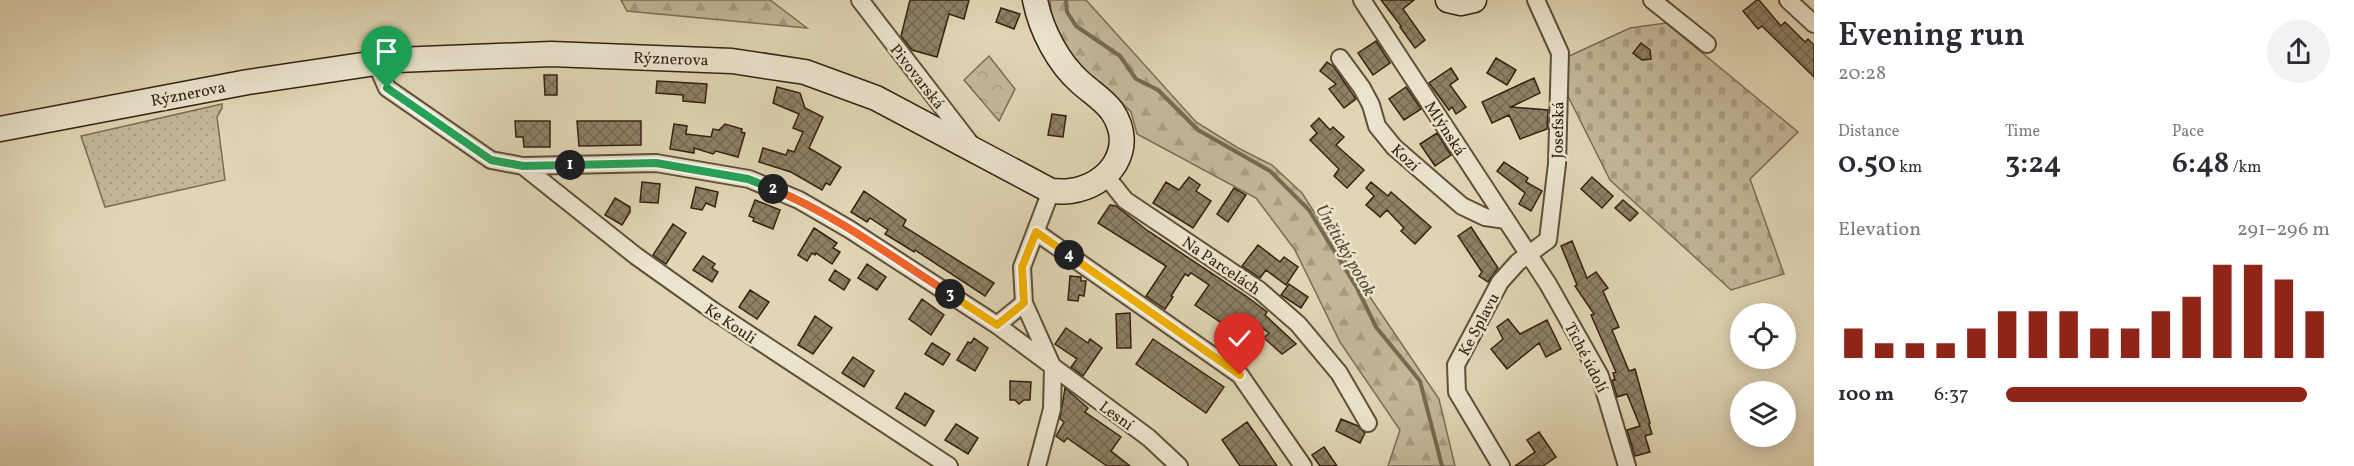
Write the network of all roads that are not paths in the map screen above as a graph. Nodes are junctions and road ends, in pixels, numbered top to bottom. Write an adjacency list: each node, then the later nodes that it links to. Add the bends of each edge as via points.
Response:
1 (860, 0): 14 (street, Pivovarská)
2 (1035, 0): 16 (street, via 1038,17 1066,68 1112,110 1118,123 1120,154)
3 (1362, 0): 18 (street, Mlýnská)
4 (1448, 0): 5 (street)
5 (1474, 0)
6 (1536, 0): 20 (street, Josefská, via 1560,53 1557,164 1548,240)
7 (1652, 0): 10 (street)
8 (1788, 0): 9 (street)
9 (1814, 24)
10 (1707, 44)
11 (1340, 58): 18 (street, Kozí, via 1362,88 1377,126 1394,147 1462,206 1485,217)
12 (375, 63): 13 (street, Rýznerova, via 248,82); 14 (street, Rýznerova, via 551,54 732,61 805,72 876,98); 15 (street, Lesní, via 387,88 491,160)
13 (0, 129)
14 (977, 151): 17 (street, Rýznerova)
15 (523, 166): 22 (street, Lesní, via 656,163 748,179 800,200); 25 (street, Ke Kouli, via 636,256 712,310)
16 (1106, 176): 17 (street, via 1070,191); 24 (street, Na Parcelách, via 1125,200 1259,290 1298,324 1339,373)
17 (1051, 191): 19 (street)
18 (1506, 220): 20 (street, Mlýnská)
19 (1036, 232): 21 (street, via 1022,267); 28 (street, via 1240,375)
20 (1529, 256): 29 (street, Ke Splavu, via 1500,282 1456,365 1457,392); 30 (street, Tiché údolí, via 1600,376)
21 (1024, 303): 22 (street); 23 (street)
22 (997, 325): 23 (street, Lesní)
23 (1053, 368): 26 (street, via 1052,409); 27 (street, Lesní, via 1149,438)
24 (1368, 423)
25 (949, 466)
26 (1037, 466)
27 (1179, 466)
28 (1303, 466)
29 (1501, 466)
30 (1627, 466)

